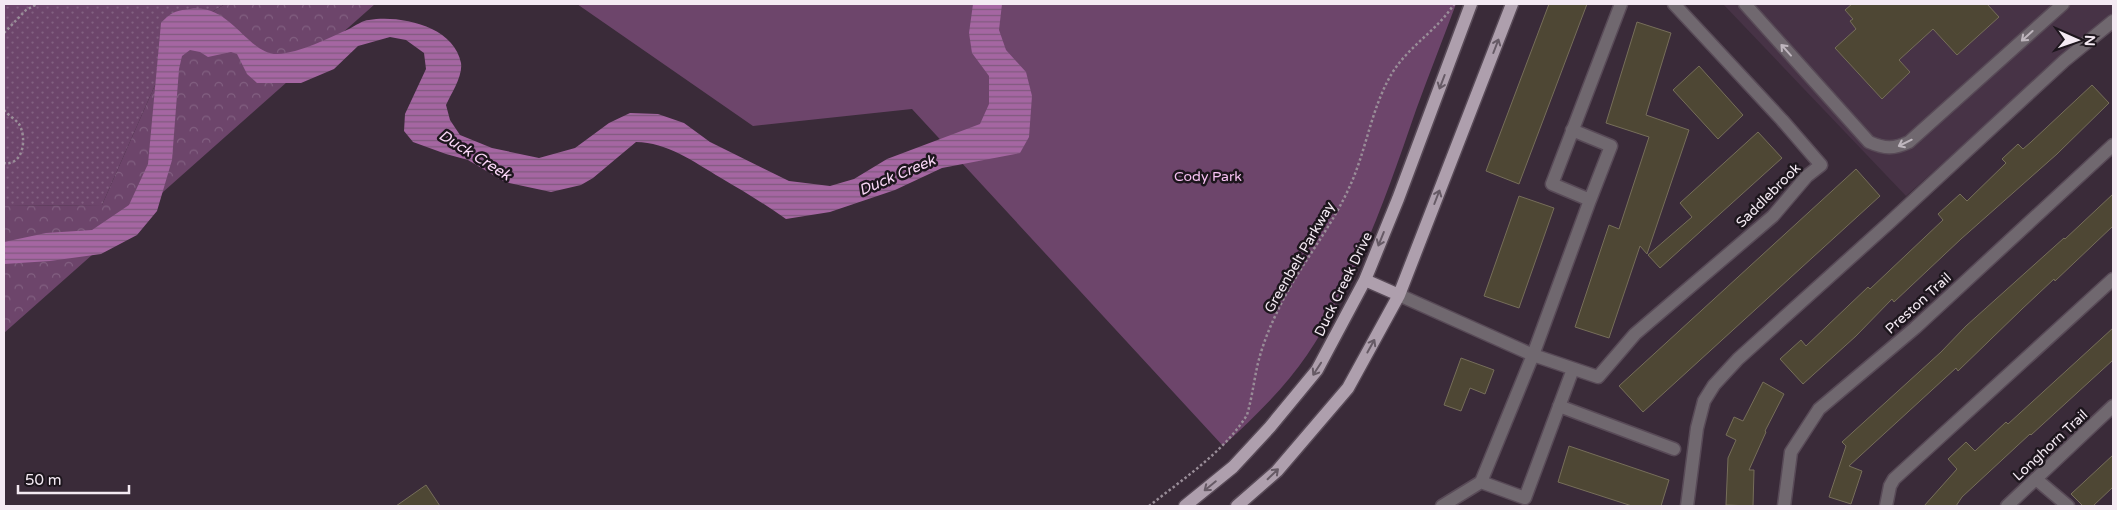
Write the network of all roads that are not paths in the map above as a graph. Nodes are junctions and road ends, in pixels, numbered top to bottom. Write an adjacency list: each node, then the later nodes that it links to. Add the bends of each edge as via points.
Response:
1 (1471, 4): 12 (main road, Duck Creek Drive, one-way to 12)
2 (1512, 4): 13 (main road, one-way to 2)
3 (1621, 4): 8 (street)
4 (1674, 4): 15 (street, Saddlebrook, via 1821,165 1807,176 1773,216 1635,334 1598,377)
5 (1745, 4): 6 (street, one-way to 5, via 1909,142 1891,148 1869,142)
6 (2063, 4)
7 (2113, 21): 24 (street, via 2036,86 1738,359 1714,385 1704,401 1697,428)
8 (1572, 130): 10 (street, via 1552,184); 10 (street, via 1611,146)
9 (2113, 145): 25 (street, Preston Trail, via 1914,328 1819,409 1791,452)
10 (1590, 200): 14 (street)
11 (2113, 279): 26 (street, via 1894,479)
12 (1365, 280): 13 (main road); 21 (main road, Duck Creek Drive, one-way to 21, via 1316,370 1270,427)
13 (1399, 296): 14 (street, Saddlebrook); 22 (main road, one-way to 13, via 1276,471 1348,388)
14 (1533, 355): 15 (street, Saddlebrook); 20 (street)
15 (1572, 368): 16 (street)
16 (1559, 406): 18 (street); 20 (street, via 1525,498)
17 (2113, 406): 19 (street, Longhorn Trail)
18 (1674, 449)
19 (2036, 479): 27 (street, Longhorn Trail); 28 (street)
20 (1481, 482): 23 (street)
21 (1193, 504)
22 (1236, 506)
23 (1442, 506)
24 (1687, 506)
25 (1784, 506)
26 (1886, 506)
27 (2007, 506)
28 (2068, 506)

